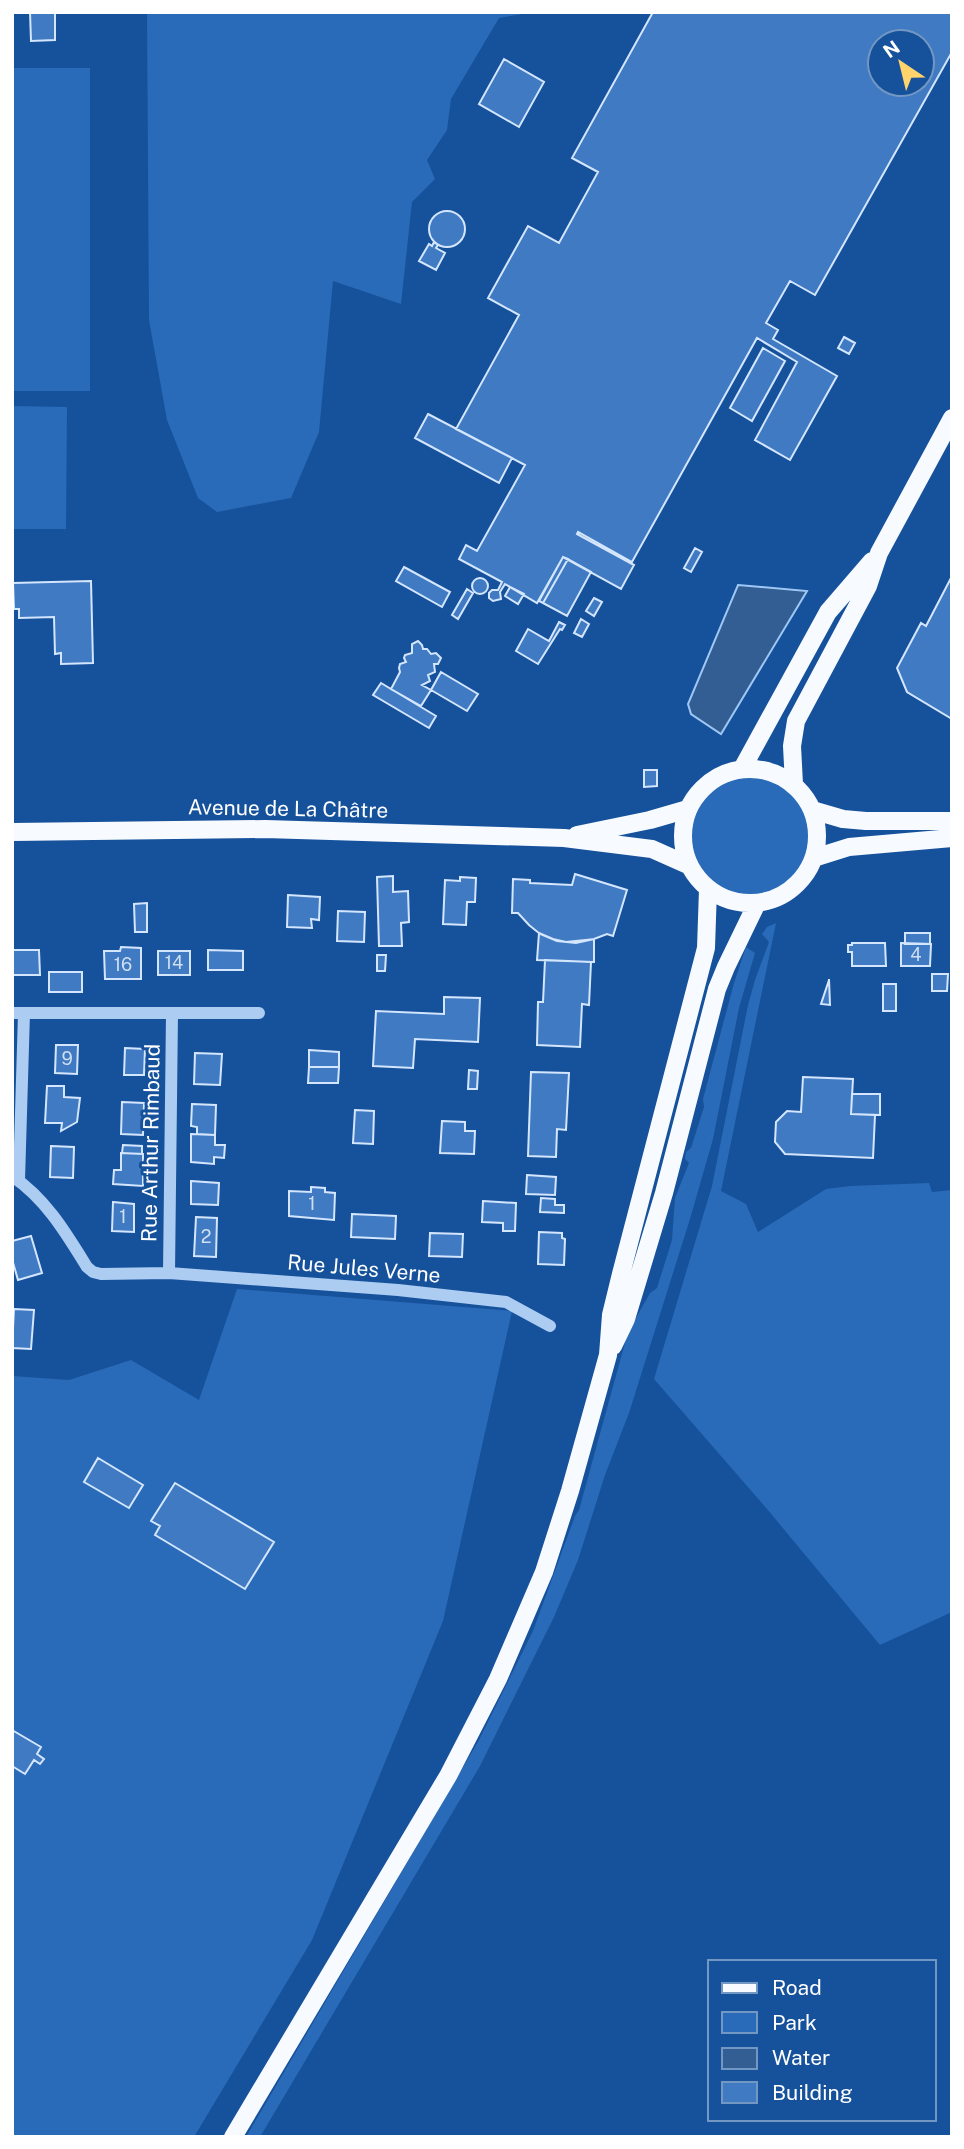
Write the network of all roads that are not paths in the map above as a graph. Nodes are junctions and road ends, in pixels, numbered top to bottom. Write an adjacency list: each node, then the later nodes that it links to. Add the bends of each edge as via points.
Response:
1 (952, 418): 2 (main road)
2 (879, 553): 3 (main road, via 828,612); 4 (main road, via 868,586 796,720)
3 (741, 769): 4 (main road, via 766,770); 5 (main road, via 711,780)
4 (794, 785): 6 (main road)
5 (688, 809): 9 (main road, Avenue de La Châtre); 12 (main road, via 682,829)
6 (812, 810): 7 (main road, via 866,821); 11 (main road, via 818,838)
7 (952, 821)
8 (12, 832): 9 (main road, Avenue de La Châtre, via 265,829)
9 (564, 838): 12 (main road, Avenue de La Châtre, via 652,849)
10 (952, 838): 11 (main road, via 849,847)
11 (814, 858): 14 (main road, via 797,884)
12 (688, 864): 13 (main road)
13 (708, 889): 14 (main road, via 735,902); 21 (main road, via 706,948 611,1315)
14 (757, 904): 21 (main road, via 717,989 664,1193 626,1319)
15 (18, 1013): 16 (street, Rue Arthur Rimbaud); 18 (street, Rue Arthur Rimbaud)
16 (172, 1013): 17 (street, Rue Arthur Rimbaud); 19 (street, Rue Arthur Rimbaud)
17 (259, 1013)
18 (15, 1178): 19 (street, Rue Jules Verne, via 61,1224 93,1272)
19 (169, 1273): 20 (street, Rue Jules Verne, via 506,1301)
20 (550, 1326)
21 (608, 1355): 22 (main road, via 544,1572 498,1679 448,1776)
22 (233, 2137)

